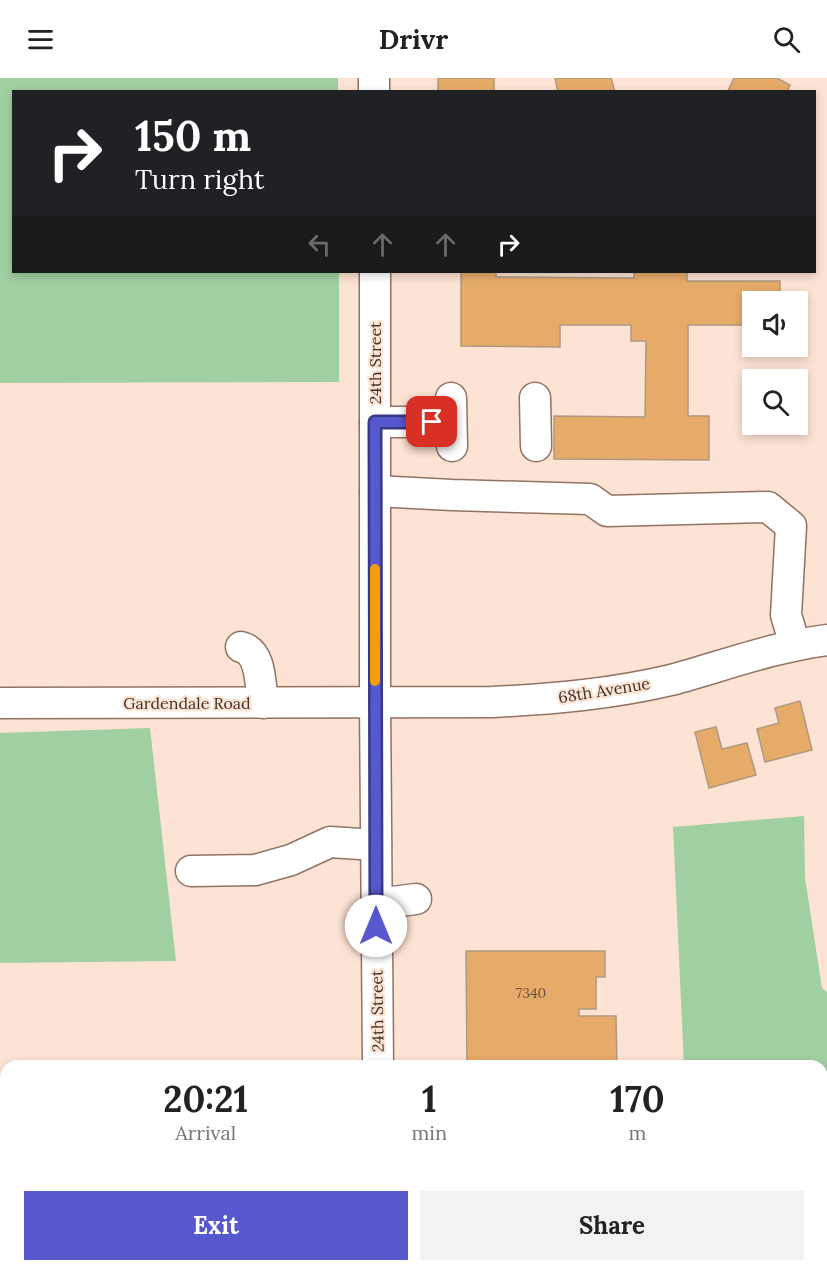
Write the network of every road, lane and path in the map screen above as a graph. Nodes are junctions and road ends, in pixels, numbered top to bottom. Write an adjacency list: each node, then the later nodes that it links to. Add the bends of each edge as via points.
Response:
1 (375, 273): 3 (street, 24th Street)
2 (535, 398): 5 (street)
3 (375, 422): 4 (street); 6 (street, 24th Street)
4 (451, 422)
5 (536, 446)
6 (375, 491): 8 (street, via 590,499 607,511 768,507 791,526 786,615); 10 (street, 24th Street)
7 (827, 640): 8 (street, 68th Avenue)
8 (795, 645): 10 (street, 68th Avenue, via 670,680 599,693 492,702)
9 (242, 646): 12 (street, via 256,660)
10 (375, 702): 12 (street, Gardendale Road); 13 (street, 24th Street)
11 (0, 703): 12 (street, Gardendale Road)
12 (262, 703)
13 (376, 845): 14 (street, via 330,842 291,861 255,870); 16 (street, 24th Street)
14 (190, 871)
15 (416, 899): 16 (street)
16 (376, 904): 17 (street, 24th Street)
17 (378, 1060)

